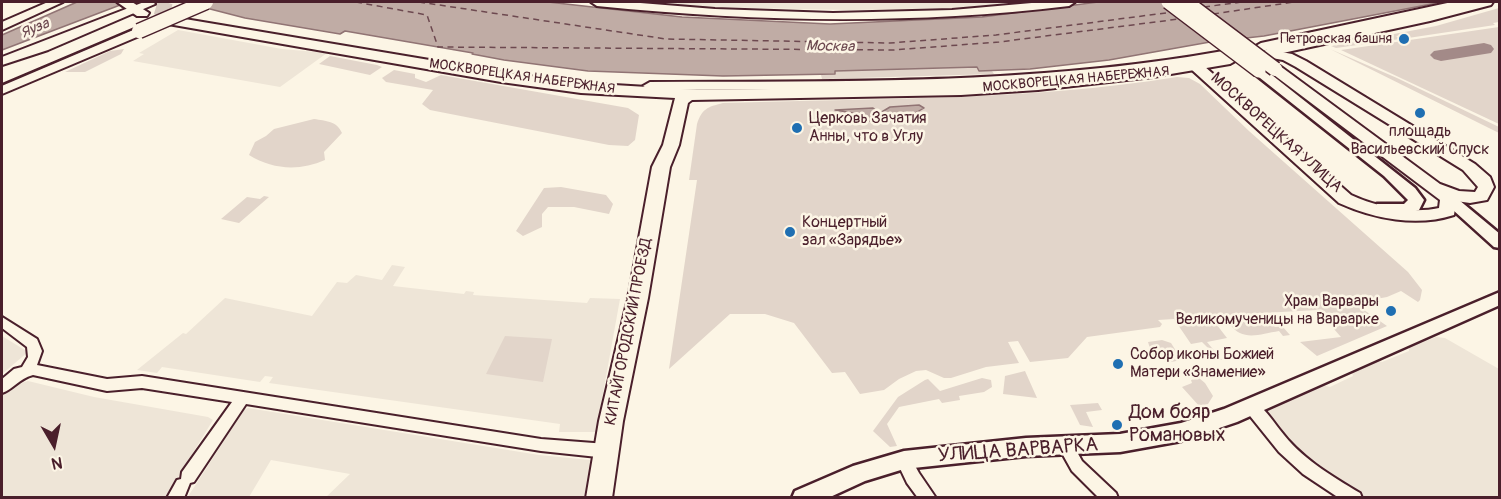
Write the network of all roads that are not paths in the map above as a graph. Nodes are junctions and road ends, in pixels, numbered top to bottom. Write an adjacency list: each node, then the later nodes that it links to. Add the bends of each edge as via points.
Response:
1 (57, 2): 13 (main road)
2 (206, 2): 14 (main road, bridge)
3 (597, 2): 6 (main road, via 701,12 842,16 956,15)
4 (624, 2): 5 (main road, via 832,13 953,11)
5 (1037, 2)
6 (1069, 2)
7 (1168, 2): 18 (street, МОСКВОРЕЦКАЯ УЛИЦА, bridge, via 1403,184 1415,198 1414,206 1399,210 1351,199)
8 (1186, 2): 15 (main road, bridge)
9 (1465, 2): 15 (main road)
10 (1486, 2): 15 (main road)
11 (139, 6): 17 (main road)
12 (181, 13): 14 (main road); 20 (main road, МОСКВОРЕЦКАЯ НАБЕРЕЖНАЯ, via 507,71); 23 (main road, МОСКВОРЕЦКАЯ НАБЕРЕЖНАЯ, via 520,80)
13 (2, 26)
14 (132, 29): 19 (main road); 22 (main road)
15 (1269, 56): 26 (main road); 26 (main road, via 1287,57 1301,64 1469,167 1486,187 1481,196 1460,197)
16 (1226, 58): 18 (main road, МОСКВОРЕЦКАЯ НАБЕРЕЖНАЯ)
17 (2, 61)
18 (1198, 63): 21 (main road, МОСКВОРЕЦКАЯ НАБЕРЕЖНАЯ, via 1069,84); 27 (main road, МОСКВОРЕЦКАЯ УЛИЦА, via 1350,202 1376,210 1433,216 1448,212)
19 (2, 80)
20 (650, 86): 21 (main road, МОСКВОРЕЦКАЯ НАБЕРЕЖНАЯ); 23 (main road, via 666,89)
21 (878, 88): 24 (main road, МОСКВОРЕЦКАЯ НАБЕРЕЖНАЯ)
22 (2, 90)
23 (670, 94): 24 (main road, МОСКВОРЕЦКАЯ НАБЕРЕЖНАЯ); 25 (main road, КИТАЙГОРОДСКИЙ ПРОЕЗД, via 659,149)
24 (698, 95): 25 (main road, КИТАЙГОРОДСКИЙ ПРОЕЗД, via 681,101 671,145)
25 (661, 167): 36 (main road, КИТАЙГОРОДСКИЙ ПРОЕЗД)
26 (1425, 180): 27 (main road)
27 (1448, 198): 28 (street)
28 (1500, 243)
29 (1500, 298): 34 (street, УЛИЦА ВАРВАРКА)
30 (2, 322): 31 (street, via 35,348)
31 (27, 371): 32 (street); 33 (street, via 106,385 142,382)
32 (2, 387)
33 (242, 399): 36 (street, via 541,445); 38 (street)
34 (1251, 407): 35 (street, УЛИЦА ВАРВАРКА, via 1181,432 1120,443); 43 (street, via 1285,448)
35 (1066, 446): 37 (street, УЛИЦА ВАРВАРКА); 42 (street, via 1077,466)
36 (606, 451): 39 (main road, КИТАЙГОРОДСКИЙ ПРОЕЗД)
37 (904, 460): 40 (street, УЛИЦА ВАРВАРКА); 41 (street)
38 (182, 487)
39 (599, 498)
40 (803, 498)
41 (928, 498)
42 (1110, 498)
43 (1354, 498)

